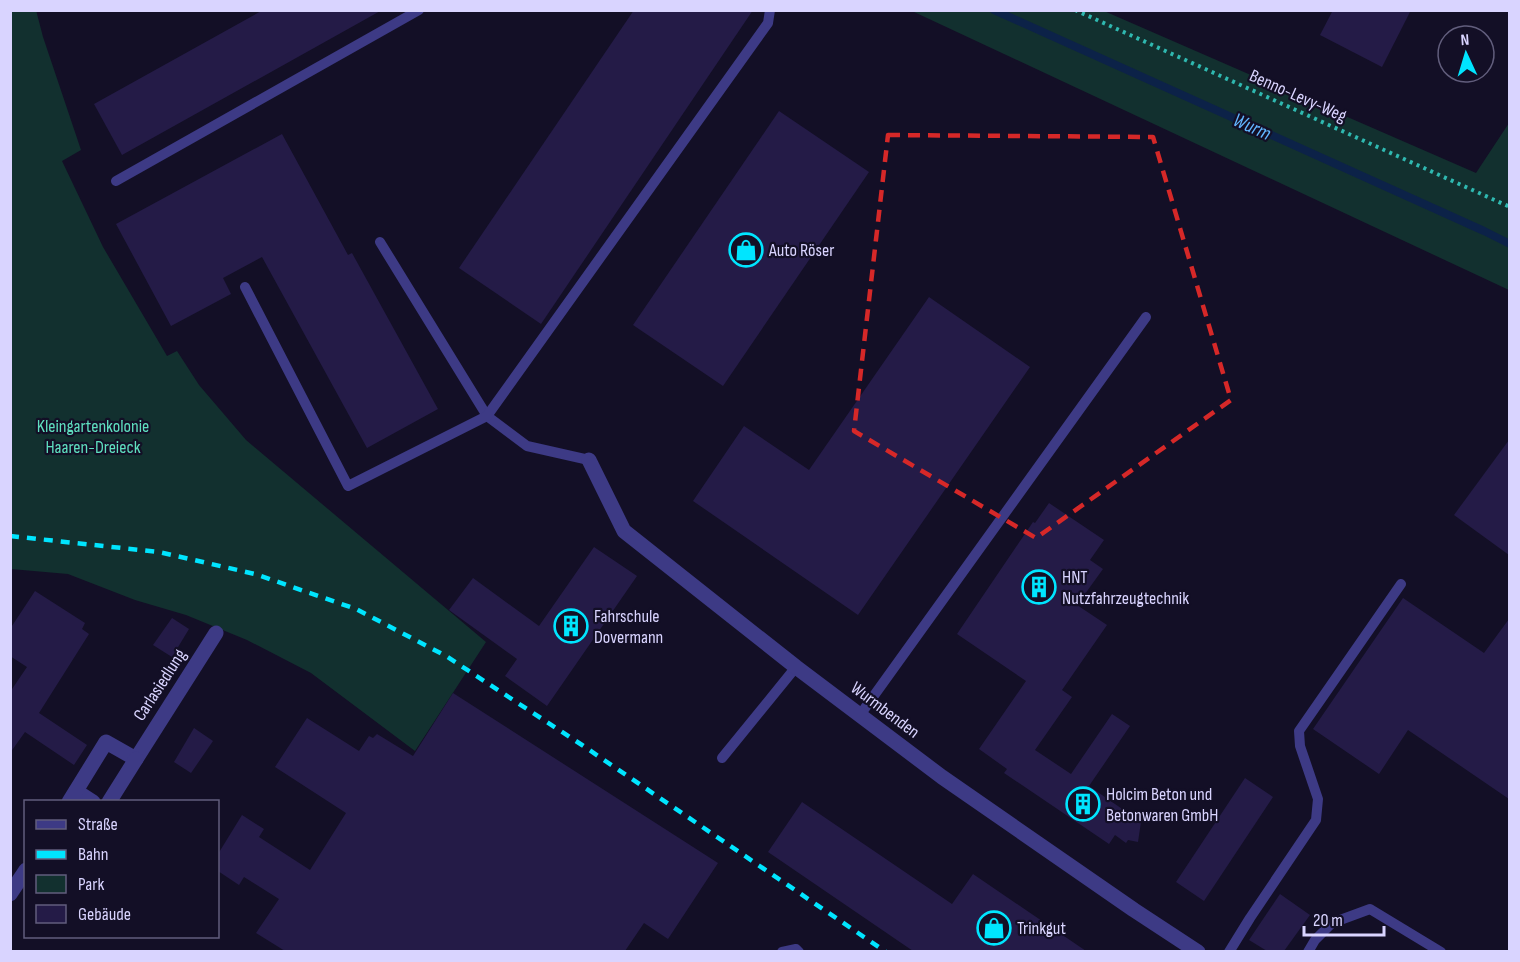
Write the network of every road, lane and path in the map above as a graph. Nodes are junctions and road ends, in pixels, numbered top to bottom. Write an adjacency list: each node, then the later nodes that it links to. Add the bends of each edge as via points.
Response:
1 (419, 10): 4 (lane)
2 (770, 10): 9 (lane, via 768,23)
3 (1075, 10): 5 (path, Benno-Levy-Weg)
4 (116, 182)
5 (1509, 207)
6 (380, 242): 9 (lane)
7 (245, 287): 9 (lane, via 348,486)
8 (1146, 317): 14 (lane)
9 (488, 416): 10 (lane, via 527,446)
10 (589, 460): 13 (street, Wurmbenden, via 624,531)
11 (1401, 584): 25 (lane, via 1299,731 1299,746 1318,799 1316,820)
12 (216, 633): 16 (street, Carlasiedlung)
13 (796, 667): 14 (street, Wurmbenden); 15 (lane)
14 (860, 715): 24 (street, Wurmbenden, via 952,784)
15 (722, 758)
16 (136, 759): 17 (street, via 106,742); 19 (street, Carlasiedlung)
17 (72, 796): 18 (street)
18 (89, 800)
19 (110, 800)
20 (24, 873): 21 (street)
21 (10, 894)
22 (782, 951): 23 (lane)
23 (800, 951)
24 (1198, 951)
25 (1230, 951)
26 (1308, 951): 27 (lane, via 1332,923 1370,909)
27 (1441, 951)

